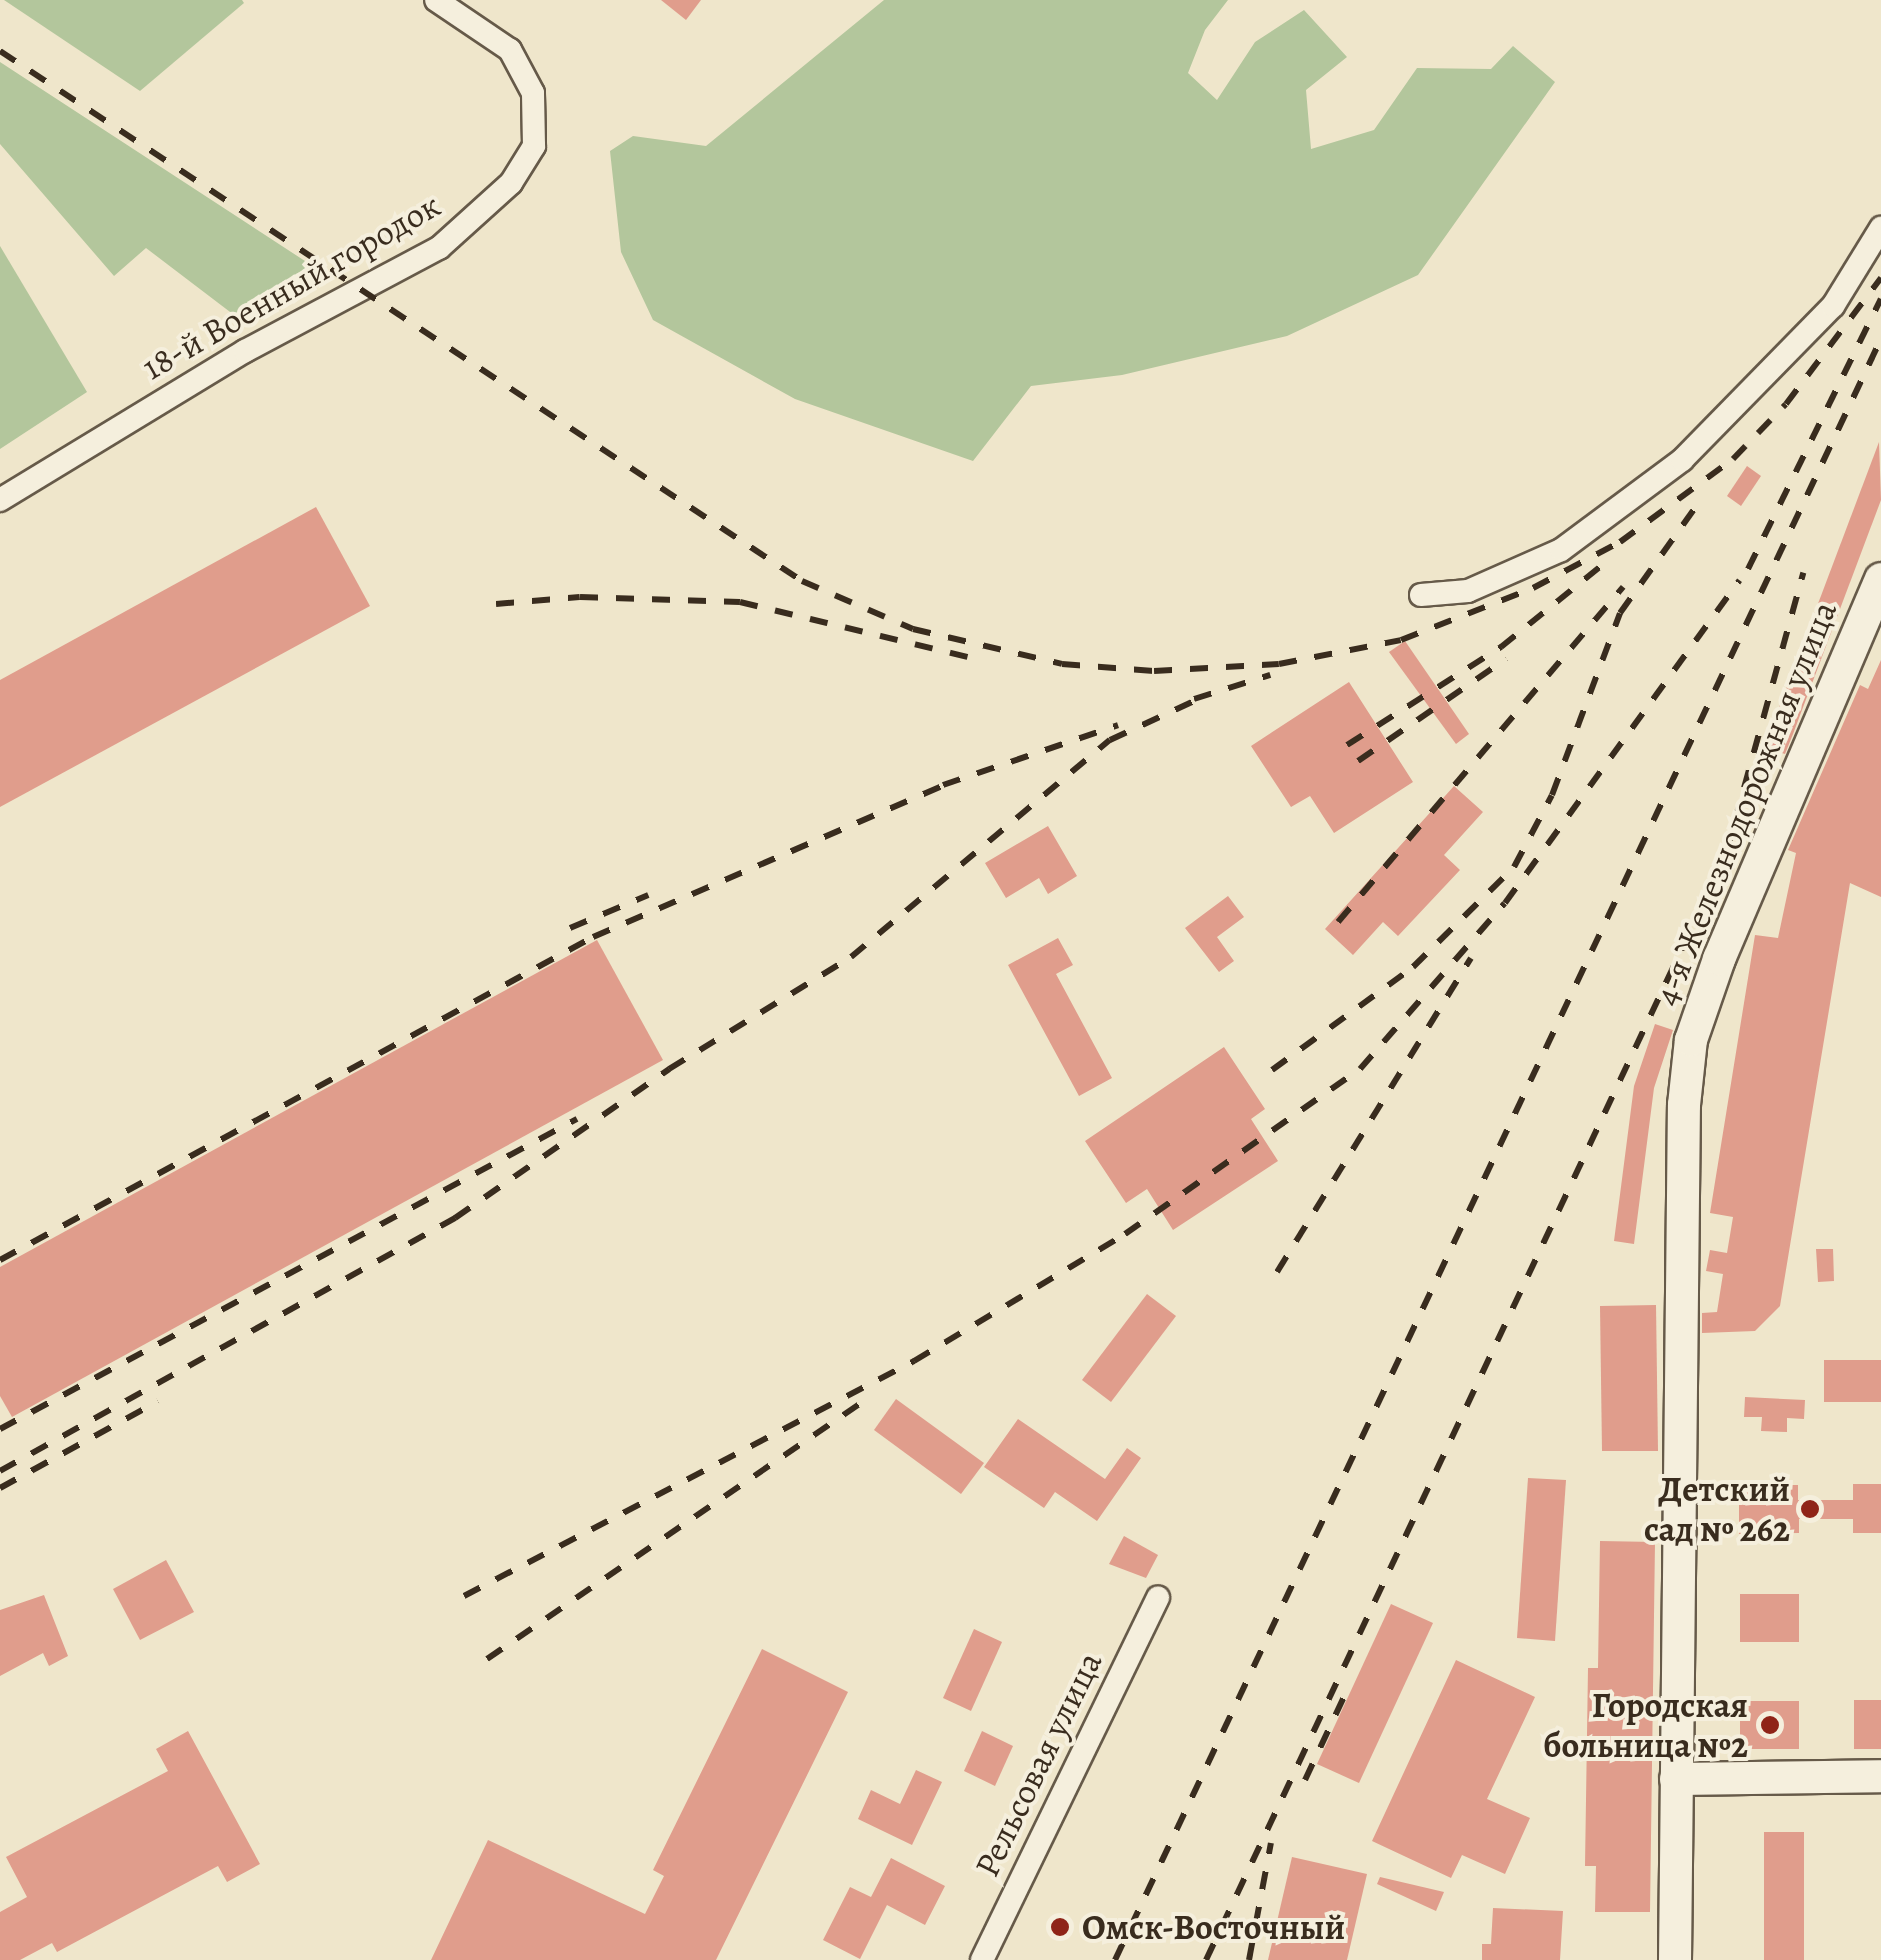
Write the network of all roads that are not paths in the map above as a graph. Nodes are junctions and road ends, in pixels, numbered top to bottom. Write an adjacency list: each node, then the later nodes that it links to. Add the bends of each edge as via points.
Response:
1 (436, 0): 3 (street, 18-й Военный городок, via 501,41 534,93 534,146 511,183 439,248 245,351)
2 (1881, 228): 5 (street, via 1834,306 1682,460 1562,550 1468,591)
3 (0, 500)
4 (1881, 578): 8 (main road, 4-я Железнодорожная улица, via 1718,959 1691,1040 1684,1106)
5 (1420, 595)
6 (1158, 1598): 9 (street, Рельсовая улица)
7 (1881, 1776): 8 (main road)
8 (1676, 1779): 10 (main road, 4-я Железнодорожная улица)
9 (982, 1960)
10 (1675, 1960)

